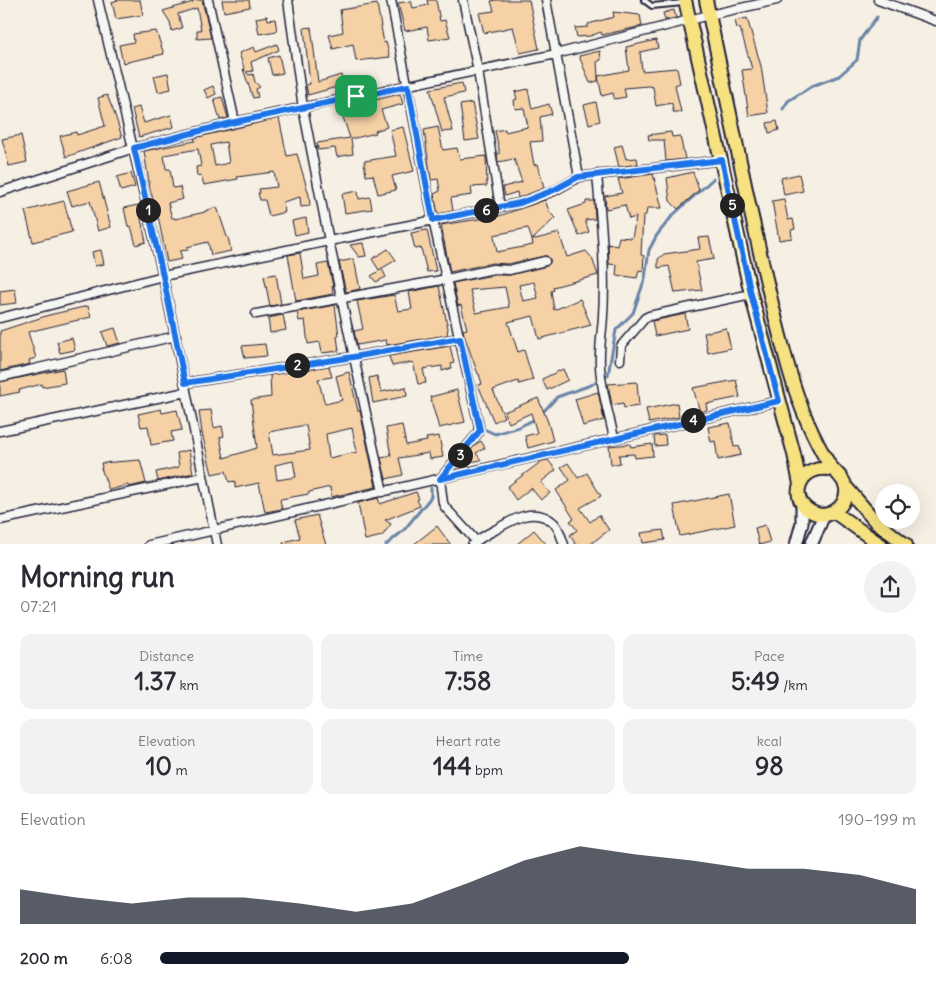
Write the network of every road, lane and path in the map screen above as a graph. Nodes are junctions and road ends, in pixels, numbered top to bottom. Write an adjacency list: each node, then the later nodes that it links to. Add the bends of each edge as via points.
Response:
1 (98, 0): 21 (street)
2 (208, 0): 20 (street)
3 (288, 0): 19 (street)
4 (391, 0): 18 (street)
5 (463, 0): 17 (street)
6 (546, 0): 16 (street)
7 (644, 0): 11 (lane, via 652,6)
8 (706, 0): 13 (main road)
9 (777, 0): 13 (street)
10 (878, 0): 12 (street)
11 (685, 1): 14 (main road)
12 (891, 2): 15 (street)
13 (709, 15): 14 (street); 46 (main road, via 768,290 790,375 816,441)
14 (689, 21): 16 (street); 22 (main road)
15 (936, 21)
16 (556, 54): 17 (street); 24 (street)
17 (478, 71): 18 (street); 26 (street)
18 (408, 86): 19 (street); 27 (street)
19 (303, 108): 20 (street); 28 (street)
20 (235, 122): 21 (street)
21 (134, 148): 25 (street); 30 (street)
22 (722, 160): 23 (street); 32 (main road)
23 (597, 174): 24 (street); 45 (street, via 603,266 600,374)
24 (578, 177): 26 (street, via 546,194)
25 (0, 192)
26 (500, 207): 27 (street)
27 (433, 220): 28 (street); 31 (street)
28 (329, 241): 30 (street); 33 (street)
29 (545, 261): 31 (street)
30 (163, 276): 35 (street); 36 (street)
31 (447, 279): 33 (street); 37 (street)
32 (751, 294): 39 (street, via 644,318 621,346); 43 (main road)
33 (341, 298): 34 (street); 38 (street)
34 (256, 314)
35 (0, 318)
36 (176, 336): 40 (street); 41 (street)
37 (460, 338): 38 (street); 48 (street, via 480,430)
38 (353, 357): 41 (street); 51 (street)
39 (620, 360)
40 (0, 376)
41 (185, 383): 42 (street)
42 (186, 392): 44 (street); 47 (street)
43 (779, 401): 45 (street); 49 (main road)
44 (0, 430)
45 (614, 438): 48 (street)
46 (833, 470): 49 (main road, via 817,468 803,477); 50 (main road)
47 (203, 477): 54 (street); 55 (street)
48 (440, 479): 51 (street); 56 (street, via 442,503)
49 (800, 484): 52 (main road)
50 (846, 487): 53 (main road, via 841,506); 63 (main road, via 875,521)
51 (383, 492): 55 (street)
52 (802, 504): 53 (main road, via 816,514); 60 (main road, via 802,523)
53 (829, 513): 61 (main road); 62 (main road)
54 (0, 520)
55 (214, 530): 57 (street); 58 (street)
56 (474, 543): 59 (street, via 515,518 529,515 553,522)
57 (149, 544)
58 (217, 544)
59 (564, 544)
60 (796, 544)
61 (811, 544)
62 (881, 544)
63 (906, 544)

